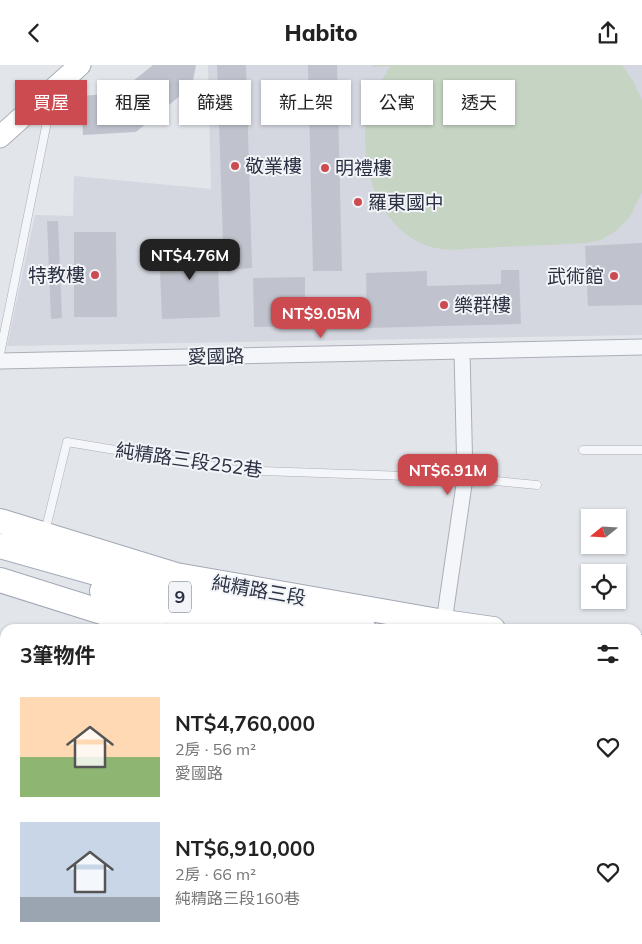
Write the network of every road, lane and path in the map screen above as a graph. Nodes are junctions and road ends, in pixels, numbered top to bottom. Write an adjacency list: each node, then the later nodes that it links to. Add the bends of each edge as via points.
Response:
1 (80, 65): 2 (main road)
2 (63, 80)
3 (15, 123): 5 (main road)
4 (46, 125): 8 (lane)
5 (0, 137)
6 (642, 347): 7 (street, 愛國路)
7 (462, 351): 9 (street, 愛國路); 12 (street)
8 (0, 354)
9 (0, 361)
10 (582, 450): 11 (lane)
11 (642, 450)
12 (466, 478): 13 (lane); 15 (lane, 純精路三段252巷, via 236,470 67,442); 23 (street)
13 (537, 485)
14 (0, 521): 15 (main road, 純精路三段)
15 (45, 534): 22 (main road, 純精路三段, via 176,575)
16 (0, 546): 21 (main road, 純精路三段 / 9, via 188,599)
17 (0, 561): 20 (main road, 純精路三段 / 9, via 186,617)
18 (0, 580): 19 (main road)
19 (140, 624)
20 (229, 624)
21 (335, 624)
22 (441, 624)
23 (446, 624)

